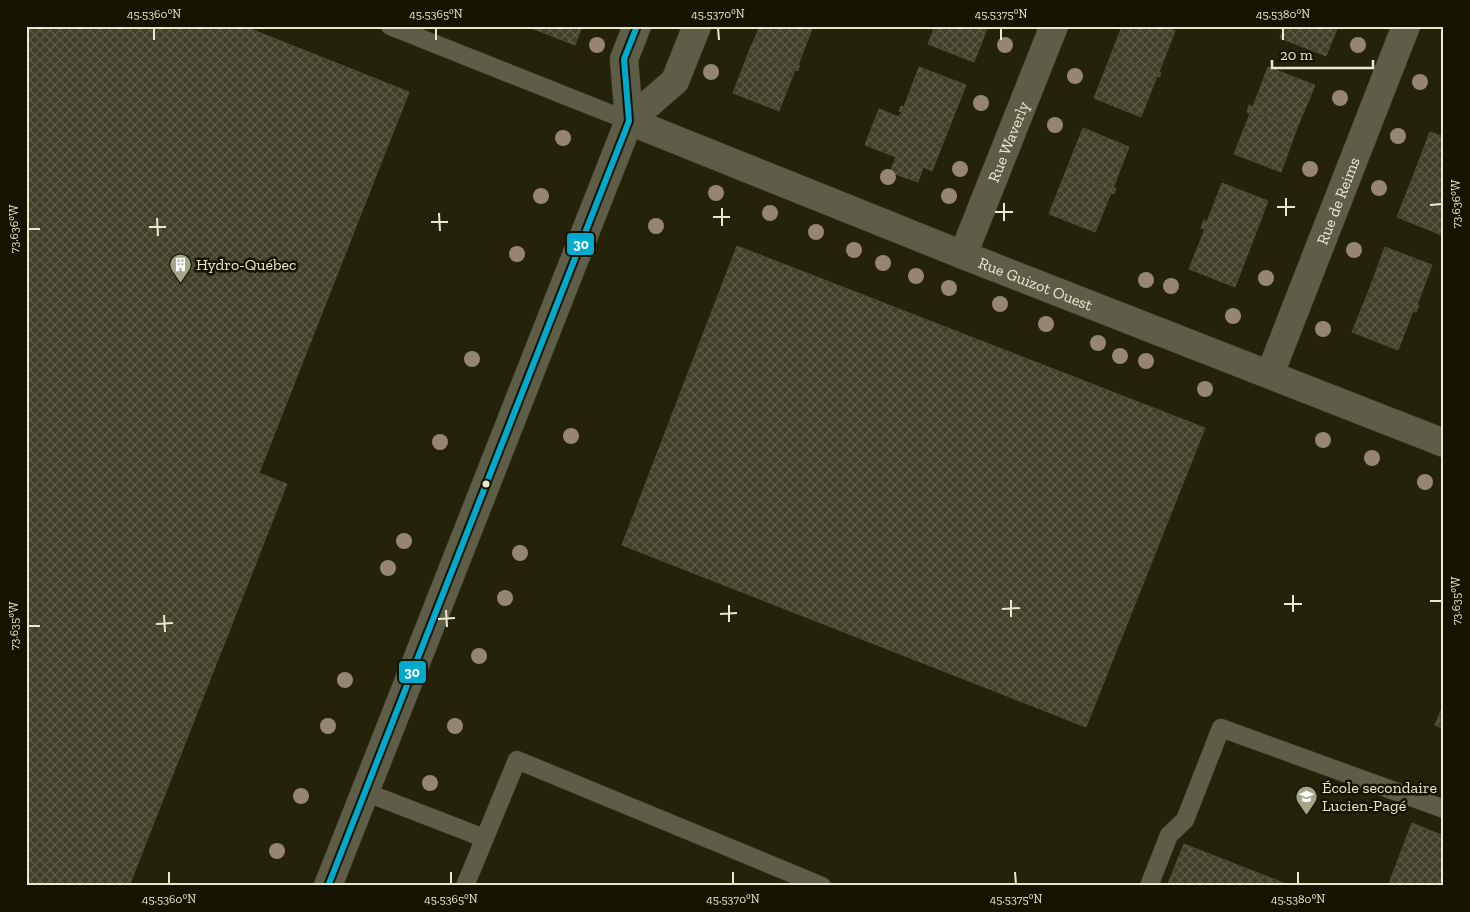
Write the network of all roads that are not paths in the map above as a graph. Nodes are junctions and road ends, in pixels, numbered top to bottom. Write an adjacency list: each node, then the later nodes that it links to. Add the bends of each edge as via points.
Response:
1 (390, 26): 6 (lane)
2 (637, 26): 6 (street, via 624,59)
3 (697, 26): 6 (street, via 675,81)
4 (1054, 26): 7 (street, Rue Waverly)
5 (1406, 26): 8 (street, Rue de Reims)
6 (629, 121): 7 (street, Rue Guizot Ouest); 10 (street)
7 (963, 255): 8 (street, Rue Guizot Ouest)
8 (1270, 374): 9 (street, Rue Guizot Ouest)
9 (1444, 443)
10 (366, 792): 12 (lane); 13 (street)
11 (1444, 809): 16 (lane, via 1221,728 1185,820 1169,835)
12 (484, 838): 14 (lane); 15 (lane, via 517,760)
13 (328, 886)
14 (465, 886)
15 (822, 886)
16 (1149, 886)

